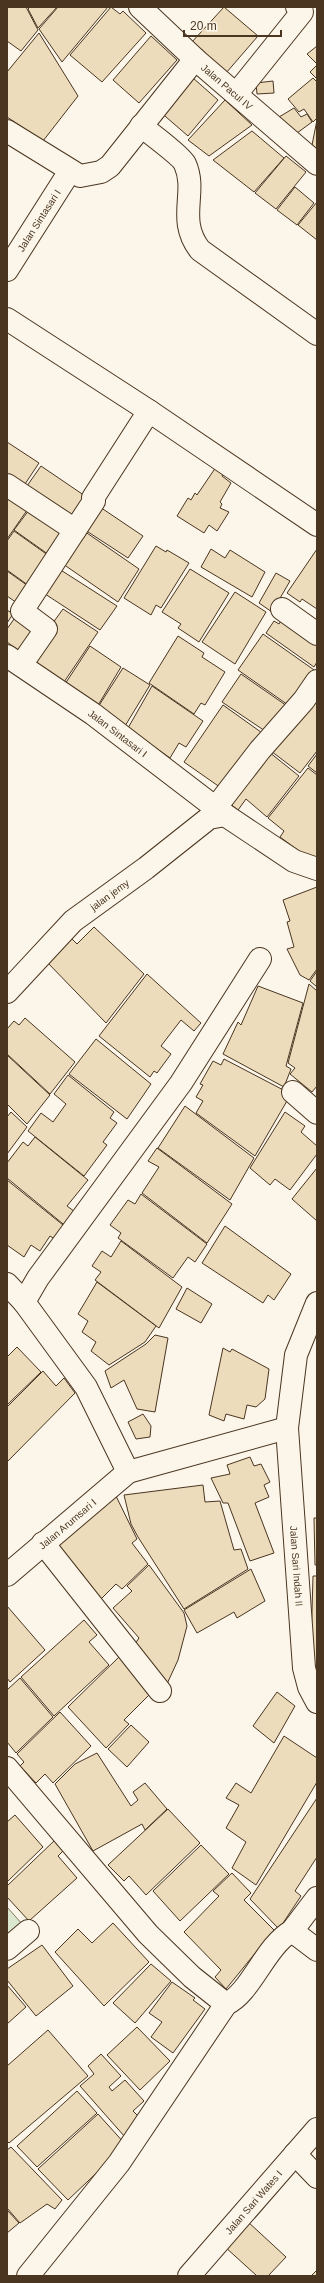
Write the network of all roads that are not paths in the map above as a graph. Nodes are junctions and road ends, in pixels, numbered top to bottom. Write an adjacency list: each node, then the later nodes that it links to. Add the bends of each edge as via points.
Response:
1 (140, 7): 3 (street, Jalan Pacul IV)
2 (305, 11): 4 (street)
3 (195, 59): 4 (street, Jalan Pacul IV); 5 (street)
4 (237, 93): 7 (street, Jalan Pacul IV)
5 (141, 126): 8 (street, via 110,166 101,172 80,176); 11 (street, via 185,163 189,180 189,231 200,250)
6 (7, 131): 8 (street)
7 (317, 164)
8 (70, 171): 9 (street, Jalan Sintasari I)
9 (7, 270)
10 (7, 319): 12 (street)
11 (317, 334)
12 (150, 411): 14 (street); 15 (street)
13 (7, 485): 15 (street)
14 (317, 525)
15 (75, 530): 18 (street, via 22,611 46,629)
16 (282, 609): 17 (street)
17 (317, 634)
18 (14, 660): 20 (street, Jalan Sintasari I, via 93,714)
19 (317, 681): 20 (street, via 304,700 260,750)
20 (220, 811): 21 (street, Jalan Sintasari I, via 294,861); 23 (street, jalan jemy, via 73,920)
21 (317, 869)
22 (260, 959): 27 (street, via 181,1083 38,1278)
23 (7, 992)
24 (293, 1092): 25 (street)
25 (317, 1113)
26 (7, 1284): 27 (street)
27 (24, 1302): 30 (street, via 86,1387)
28 (317, 1303): 29 (street, Jalan Sari Indah II, via 296,1355)
29 (287, 1428): 30 (street); 34 (street, Jalan Sari Indah II, via 304,1668 309,1687)
30 (128, 1472): 31 (street, Jalan Arumsari I)
31 (43, 1543): 32 (street, Jalan Arumsari I); 33 (street)
32 (7, 1575)
33 (160, 1691)
34 (317, 1702)
35 (7, 1768): 41 (street, via 148,1934 192,1978)
36 (317, 1898): 38 (street)
37 (28, 1931): 39 (street)
38 (292, 1931): 40 (street); 41 (street, via 262,1962 235,2000)
39 (7, 1949)
40 (317, 1950)
41 (226, 2004): 45 (street, via 119,2163)
42 (317, 2129): 43 (street, Jalan Sari Wates I)
43 (295, 2154): 44 (street); 46 (street, Jalan Sari Wates I)
44 (317, 2177)
45 (28, 2276)
46 (189, 2276)

